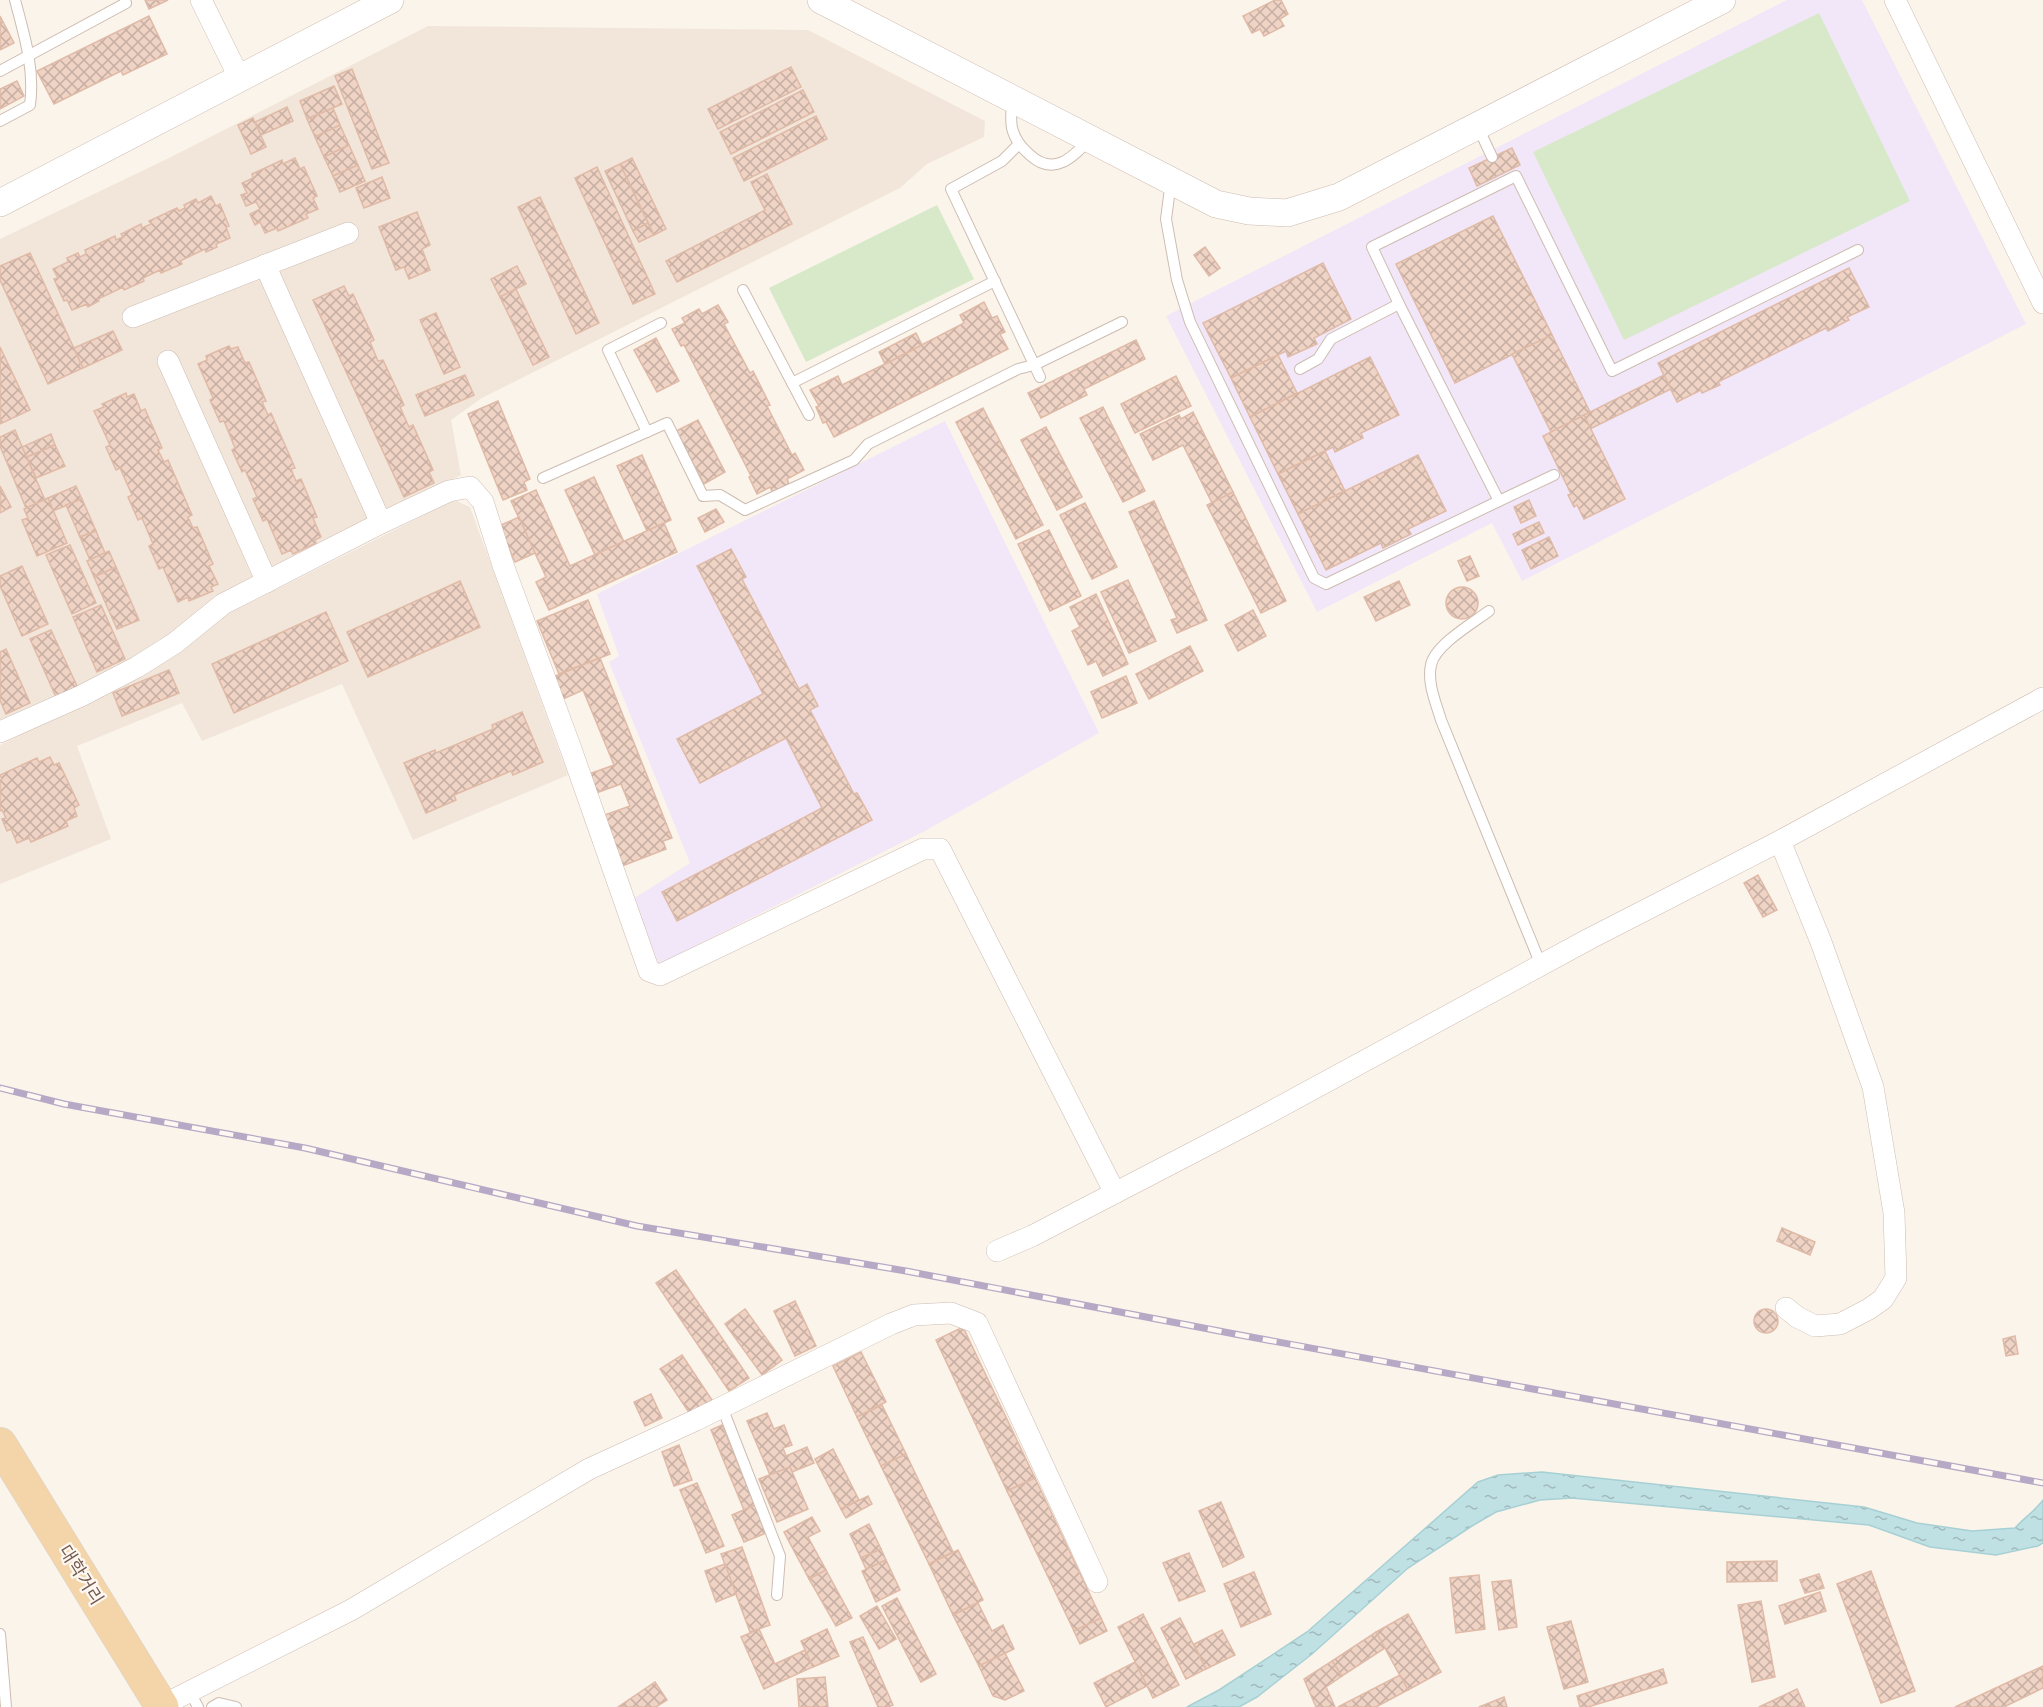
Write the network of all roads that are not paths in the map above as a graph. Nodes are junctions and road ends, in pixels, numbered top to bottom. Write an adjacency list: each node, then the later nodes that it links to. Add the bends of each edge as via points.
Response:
1 (15, 0): 8 (lane)
2 (125, 0): 8 (lane, via 126,3)
3 (201, 0): 10 (street)
4 (390, 0): 10 (street)
5 (821, 0): 11 (street)
6 (1722, 0): 13 (street)
7 (1895, 0): 24 (street)
8 (29, 55): 9 (lane); 12 (lane, via 30,105)
9 (0, 71)
10 (240, 79): 18 (street)
11 (1012, 99): 14 (street); 15 (lane, via 1012,126)
12 (0, 121)
13 (1478, 126): 16 (lane); 17 (street, via 1339,197 1287,213 1249,212 1216,204)
14 (1090, 139): 15 (lane, via 1072,158 1056,165 1039,163); 17 (street)
15 (1019, 144): 22 (lane, via 1002,161 951,189)
16 (1492, 157)
17 (1171, 181): 38 (lane, via 1166,219 1177,280 1190,322 1314,578 1326,584)
18 (0, 203)
19 (348, 233): 21 (street)
20 (1858, 250): 25 (lane, via 1612,371 1516,176 1503,178 1372,247)
21 (265, 265): 26 (street); 39 (street)
22 (994, 281): 30 (lane); 33 (lane)
23 (743, 290): 33 (lane)
24 (2043, 303)
25 (1399, 304): 31 (lane, via 1331,339 1318,359); 38 (lane)
26 (133, 317)
27 (1122, 322): 30 (lane)
28 (661, 323): 35 (lane, via 608,350)
29 (168, 362): 40 (street)
30 (1034, 365): 32 (lane); 35 (lane, via 1018,369 868,444 854,460 745,510 720,495 703,496 667,423)
31 (1300, 369)
32 (1040, 377)
33 (792, 383): 34 (lane)
34 (809, 415)
35 (647, 432): 37 (lane)
36 (1554, 475): 38 (lane)
37 (543, 478)
38 (1499, 501)
39 (381, 523): 40 (street); 46 (street, via 449,491 470,487 483,502 649,971 660,975 922,849 940,849)
40 (267, 582): 43 (street, via 223,604 137,667)
41 (1489, 611): 45 (lane, via 1440,648 1431,663 1431,683 1441,720)
42 (2043, 698): 44 (street)
43 (0, 732)
44 (1780, 841): 45 (street); 48 (street, via 1873,1087 1894,1214 1896,1278 1883,1299 1840,1324 1815,1326)
45 (1541, 964): 46 (street)
46 (1115, 1193): 47 (street)
47 (997, 1251)
48 (1786, 1308)
49 (722, 1407): 51 (street, via 914,1316 951,1313 977,1323); 52 (lane, via 780,1556); 54 (street, via 589,1469)
50 (2, 1450): 56 (main road, 대학거리)
51 (1097, 1582)
52 (777, 1595)
53 (0, 1634): 55 (lane)
54 (194, 1699): 56 (street)
55 (6, 1707)
56 (162, 1707)
57 (212, 1707): 58 (lane, via 219,1703)
58 (236, 1707)

